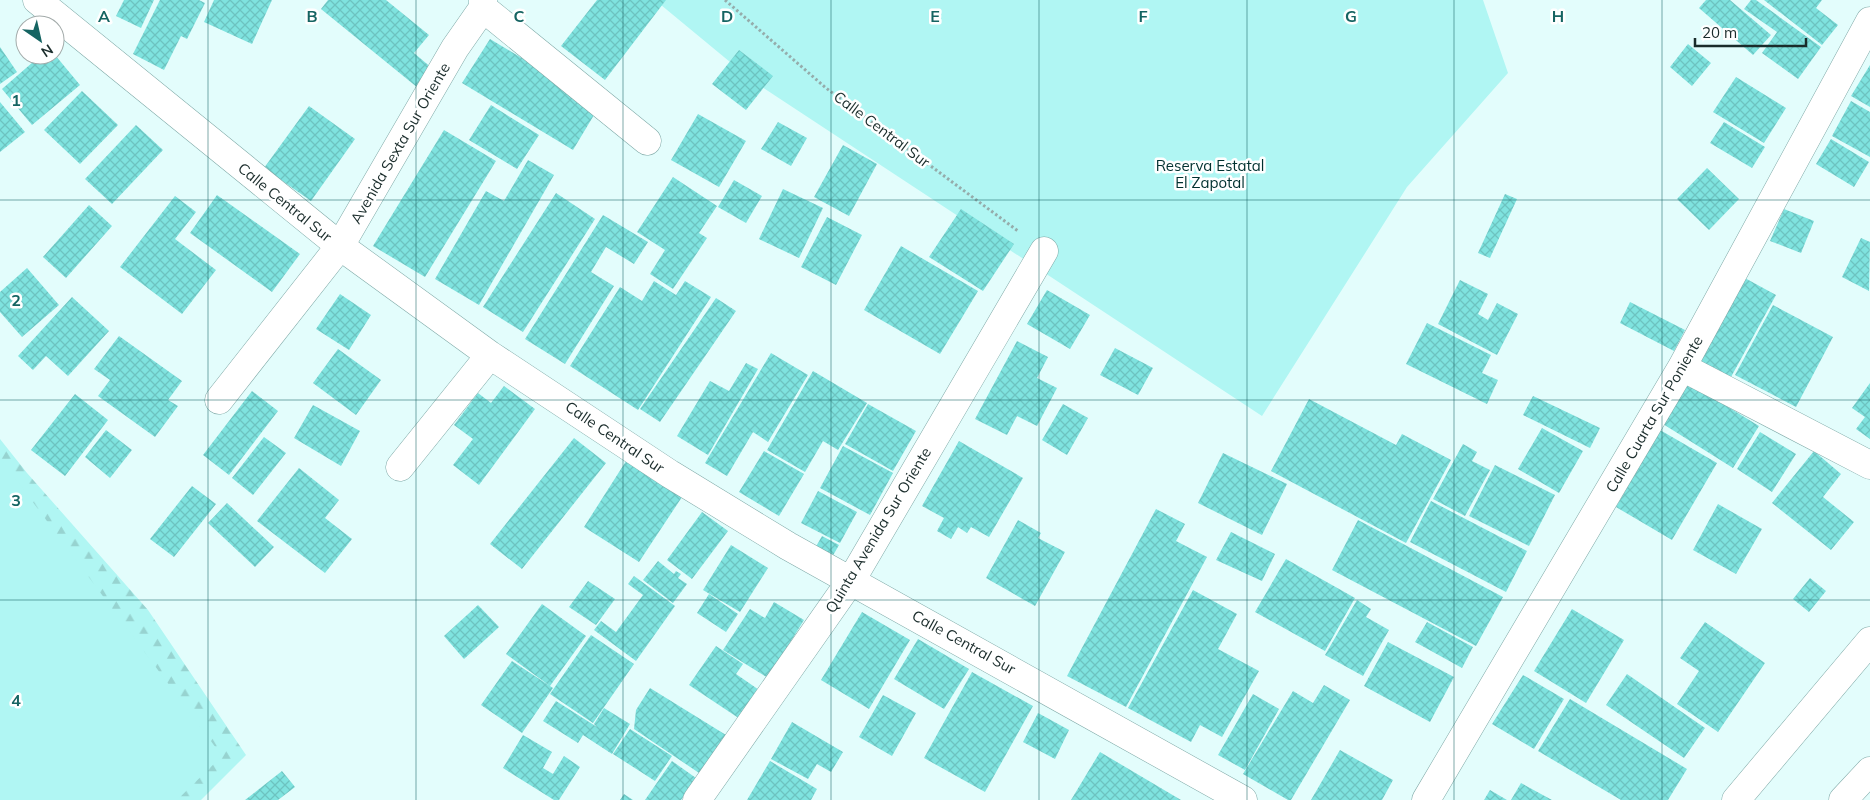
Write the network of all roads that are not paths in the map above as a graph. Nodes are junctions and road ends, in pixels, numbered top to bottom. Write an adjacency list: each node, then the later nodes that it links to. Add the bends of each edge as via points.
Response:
1 (37, 0): 5 (street, Calle Central Sur)
2 (483, 4): 4 (street); 5 (street, Avenida Sexta Sur Oriente)
3 (1870, 21): 8 (street, Calle Cuarta Sur Poniente)
4 (647, 141)
5 (340, 246): 7 (street, Calle Central Sur); 9 (street, Avenida Sexta Sur Oriente)
6 (1044, 251): 12 (street, Quinta Avenida Sur Oriente)
7 (490, 355): 11 (street); 12 (street, Calle Central Sur, via 670,474 788,546)
8 (1682, 367): 10 (street); 17 (street, Calle Cuarta Sur Poniente)
9 (218, 400)
10 (1870, 465)
11 (400, 467)
12 (852, 579): 15 (street, Quinta Avenida Sur Oriente); 16 (street, Calle Central Sur)
13 (1870, 641): 18 (street)
14 (1870, 771): 19 (street)
15 (697, 800)
16 (1243, 800)
17 (1426, 800)
18 (1736, 800)
19 (1843, 800)

